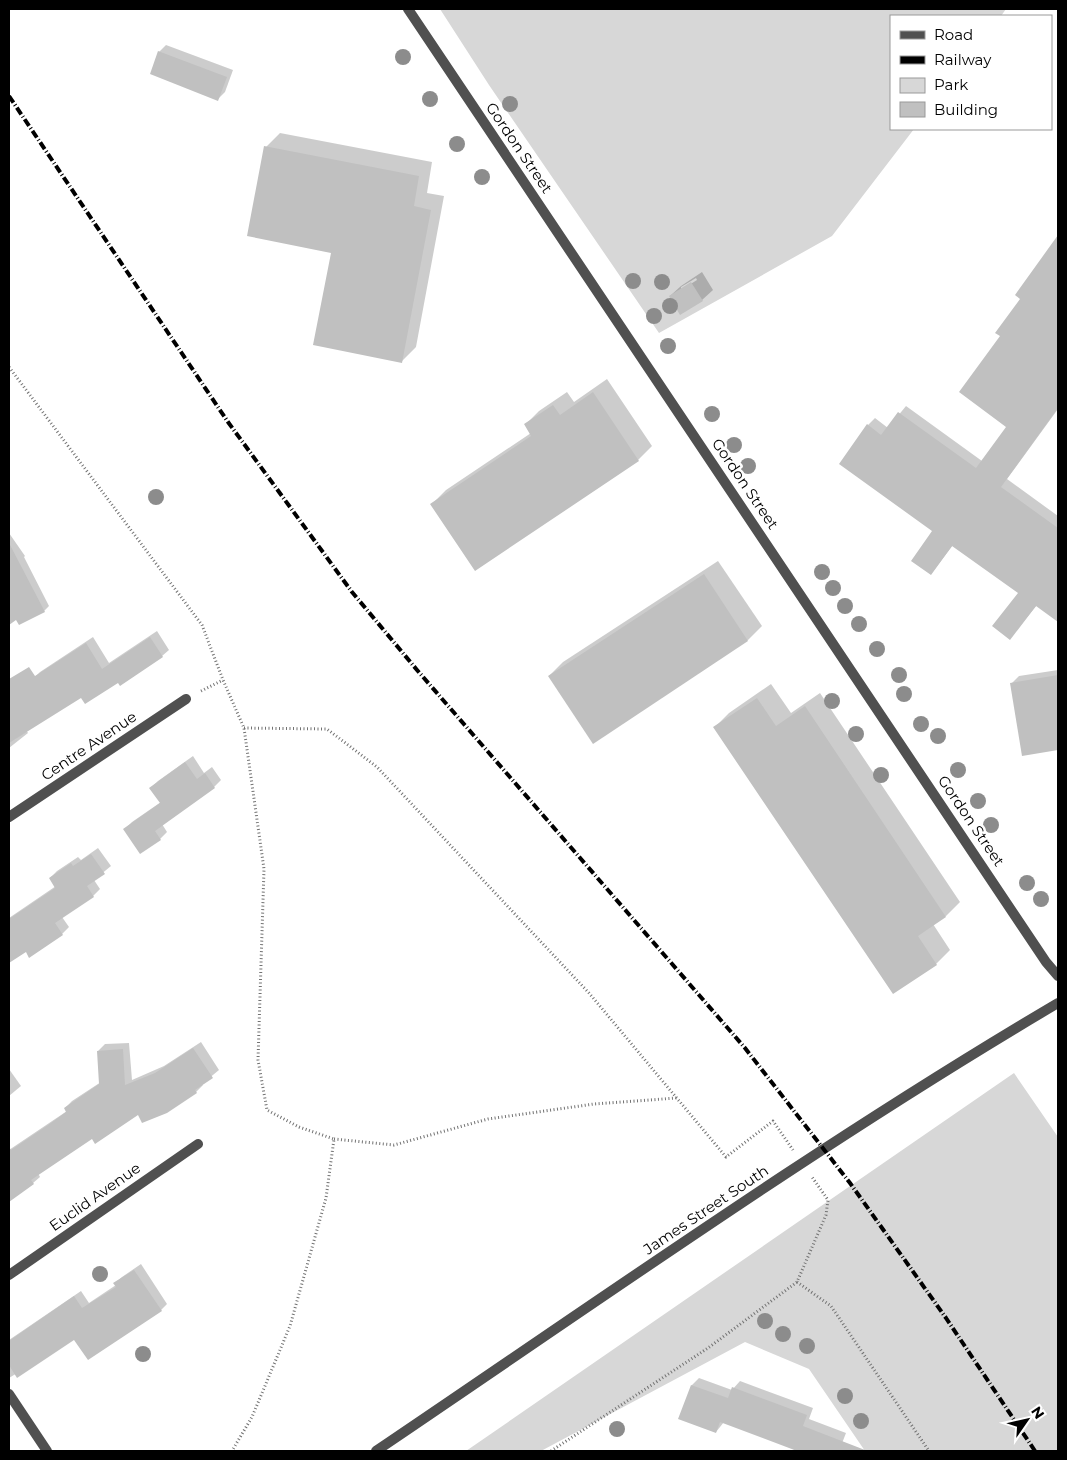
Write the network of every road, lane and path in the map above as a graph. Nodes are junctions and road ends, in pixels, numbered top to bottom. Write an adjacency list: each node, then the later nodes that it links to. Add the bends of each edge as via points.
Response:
1 (408, 9): 7 (street, Gordon Street)
2 (9, 367): 3 (path, via 202,626)
3 (223, 680): 4 (path); 5 (path)
4 (186, 699): 6 (street, Centre Avenue)
5 (244, 728): 9 (path, via 327,729 377,767 588,993); 10 (path, via 264,869 258,1060 267,1110 299,1127)
6 (9, 817)
7 (1058, 976)
8 (1058, 1003): 12 (street, James Street South, via 958,1062)
9 (677, 1098): 10 (path, via 594,1104 488,1119 394,1145); 12 (path, via 726,1157 773,1121)
10 (334, 1139): 17 (path, via 326,1198 290,1326 252,1417)
11 (198, 1144): 13 (street, Euclid Avenue)
12 (802, 1163): 14 (path, via 828,1200 826,1214); 18 (street, James Street South)
13 (9, 1275)
14 (797, 1282): 19 (path, via 708,1348); 20 (path, via 831,1306)
15 (9, 1394): 16 (street)
16 (47, 1451)
17 (232, 1451)
18 (376, 1451)
19 (552, 1451)
20 (929, 1451)

